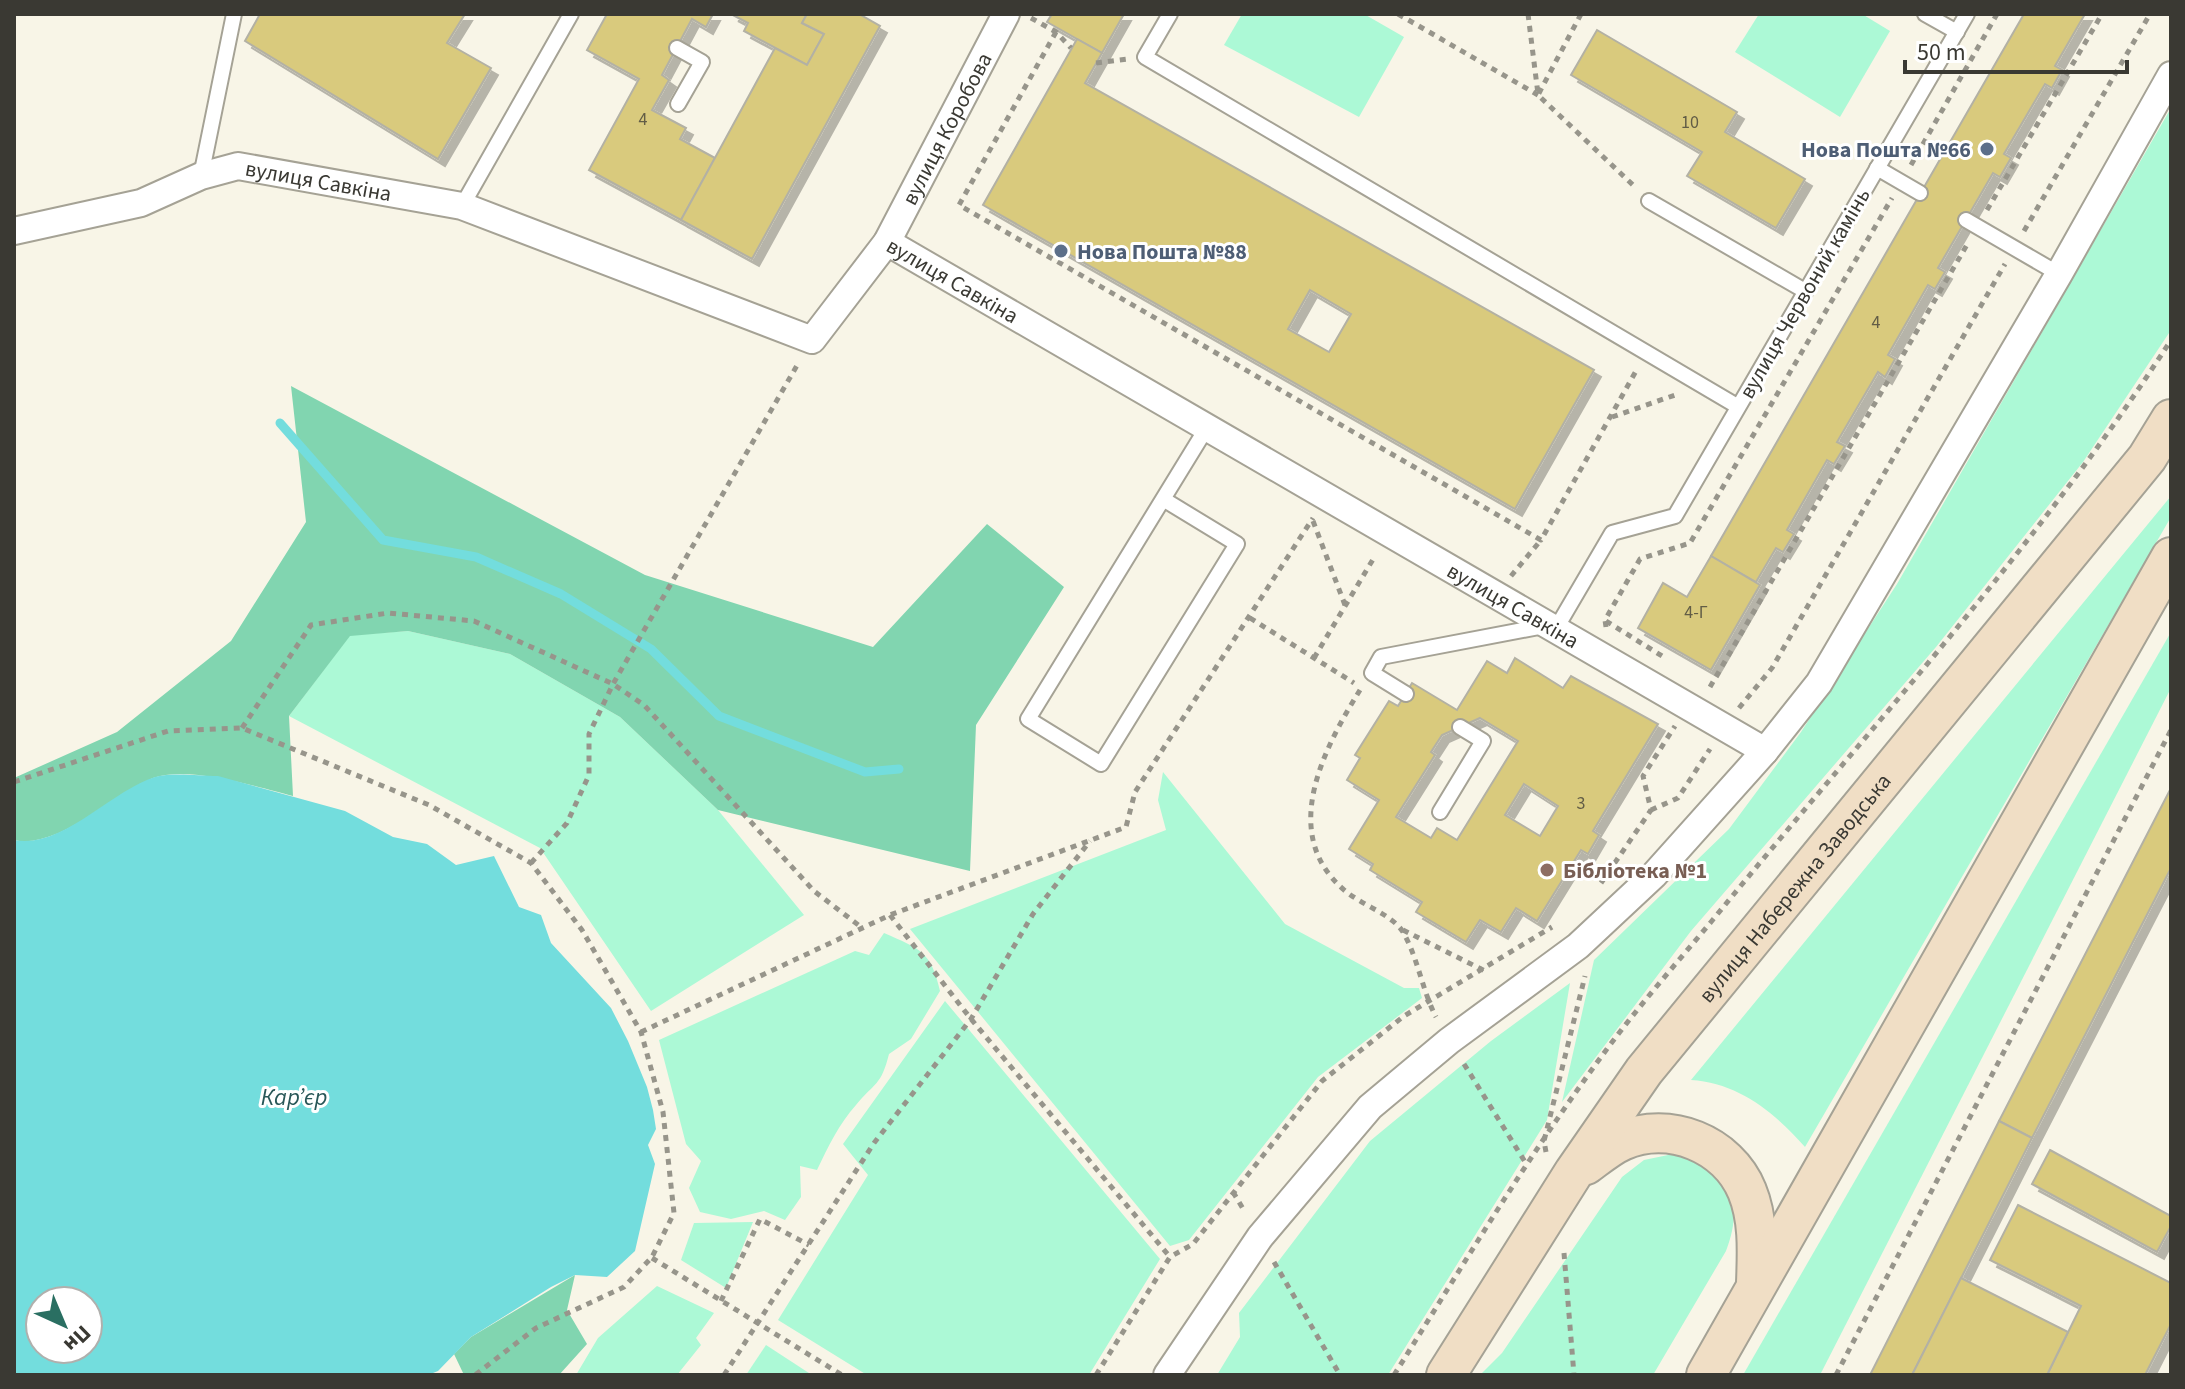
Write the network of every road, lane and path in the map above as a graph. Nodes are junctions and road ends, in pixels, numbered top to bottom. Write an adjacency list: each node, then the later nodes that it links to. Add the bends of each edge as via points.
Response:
1 (234, 14): 24 (lane)
2 (571, 14): 28 (lane)
3 (1006, 14): 31 (street, вулиця Коробова)
4 (1024, 14): 14 (path)
5 (1170, 14): 18 (lane)
6 (1398, 14): 21 (path)
7 (1528, 14): 21 (path)
8 (1581, 14): 21 (path)
9 (1925, 14): 15 (lane)
10 (1967, 14): 15 (lane, вулиця Червоний камінь)
11 (1997, 14): 25 (path)
12 (2102, 14): 29 (path)
13 (2150, 14): 32 (path)
14 (1056, 32): 17 (path); 46 (path, via 959,205)
15 (1957, 32): 23 (lane, вулиця Червоний камінь)
16 (677, 48): 22 (lane, via 702,62)
17 (1071, 48)
18 (1145, 57): 19 (path); 37 (lane)
19 (1096, 63)
20 (2171, 75): 33 (street)
21 (1538, 95): 27 (path)
22 (678, 104)
23 (1877, 168): 25 (lane); 34 (lane, вулиця Червоний камінь)
24 (201, 176): 28 (street, вулиця Савкіна, via 238,166); 30 (street, вулиця Савкіна, via 141,203)
25 (1901, 182): 26 (lane); 53 (path, via 1690,543 1640,559 1605,620)
26 (1920, 193)
27 (1649, 201): 34 (lane)
28 (462, 206): 35 (street, вулиця Савкіна)
29 (1972, 223): 32 (lane); 59 (path, via 1710,686)
30 (14, 231)
31 (887, 242): 35 (street, вулиця Савкіна); 42 (street, вулиця Савкіна)
32 (2014, 248): 33 (lane); 63 (path, via 1772,668)
33 (2059, 274): 65 (street, via 1819,683)
34 (1805, 291): 39 (lane, вулиця Червоний камінь)
35 (812, 340): 55 (path)
36 (2171, 340): 83 (path, via 2110,435 1604,1052)
37 (1646, 353): 38 (lane); 40 (path)
38 (1702, 386): 39 (lane); 40 (path)
39 (1737, 406): 51 (lane, вулиця Червоний камінь, via 1675,516 1612,533)
40 (1611, 417): 46 (path)
41 (2171, 419): 85 (main road, вулиця Набережна Заводська, via 2147,458 1644,1071)
42 (1206, 429): 43 (lane); 45 (street, вулиця Савкіна)
43 (1163, 499): 43 (lane, via 1028,719 1101,764 1237,544)
44 (1312, 519): 49 (path)
45 (1388, 535): 48 (street, вулиця Савкіна); 49 (path)
46 (1541, 540): 48 (path)
47 (2171, 557): 91 (main road)
48 (1494, 597): 51 (street, вулиця Савкіна)
49 (1345, 606): 52 (path)
50 (1250, 618): 52 (path)
51 (1550, 629): 53 (street, вулиця Савкіна); 54 (lane, via 1381,657)
52 (1314, 658): 56 (path)
53 (1611, 664): 59 (street, вулиця Савкіна)
54 (1372, 673): 56 (path); 57 (lane)
55 (613, 684): 61 (path, via 474,621 388,613 311,625); 70 (path, via 589,734 589,775 567,823); 74 (path, via 644,705 814,891)
56 (1361, 688): 75 (path, via 1315,777 1311,838 1326,871 1343,890)
57 (1406, 694)
58 (1663, 719): 59 (path)
59 (1684, 723): 63 (street, вулиця Савкіна); 67 (path, via 1643,776)
60 (1460, 727): 68 (lane, via 1483,741)
61 (242, 728): 66 (path, via 168,731); 70 (path, via 429,805)
62 (2171, 730): 103 (path)
63 (1718, 737): 64 (path); 65 (street, вулиця Савкіна); 67 (path, via 1678,798)
64 (1699, 740)
65 (1765, 751): 82 (street, via 1654,875 1578,946)
66 (14, 782)
67 (1651, 810): 71 (path)
68 (1440, 812)
69 (1090, 840): 80 (path, via 1033,914)
70 (531, 863): 81 (path, via 582,930)
71 (1598, 889)
72 (890, 915): 80 (path)
73 (1563, 920): 77 (path)
74 (861, 927)
75 (1402, 929): 77 (path); 79 (path)
76 (815, 950): 81 (path)
77 (1485, 971): 79 (path)
78 (1586, 972): 83 (path)
79 (1430, 1004): 82 (path); 86 (path, via 1404,1016 1322,1081)
80 (971, 1019): 88 (path, via 874,1143); 90 (path)
81 (641, 1032): 89 (path, via 663,1112 674,1213)
82 (1449, 1041): 84 (path); 87 (street, via 1370,1107)
83 (1544, 1141): 84 (path)
84 (1527, 1165): 100 (path)
85 (1574, 1172): 91 (main road, via 1622,1141 1649,1133 1706,1144 1734,1169 1747,1191 1757,1241); 101 (main road, вулиця Набережна Заводська)
86 (1233, 1192): 87 (path); 90 (path, via 1193,1244)
87 (1260, 1237): 98 (street); 99 (path)
88 (809, 1246): 92 (path, via 760,1219); 93 (path)
89 (652, 1257): 92 (path); 94 (path, via 624,1287 536,1328)
90 (1170, 1257): 97 (path)
91 (1756, 1286): 102 (main road)
92 (721, 1301): 93 (path)
93 (758, 1324): 95 (path); 96 (path)
94 (475, 1375)
95 (724, 1375)
96 (842, 1375)
97 (1096, 1375)
98 (1167, 1375)
99 (1340, 1375)
100 (1394, 1375)
101 (1446, 1375)
102 (1706, 1375)
103 (1836, 1375)

